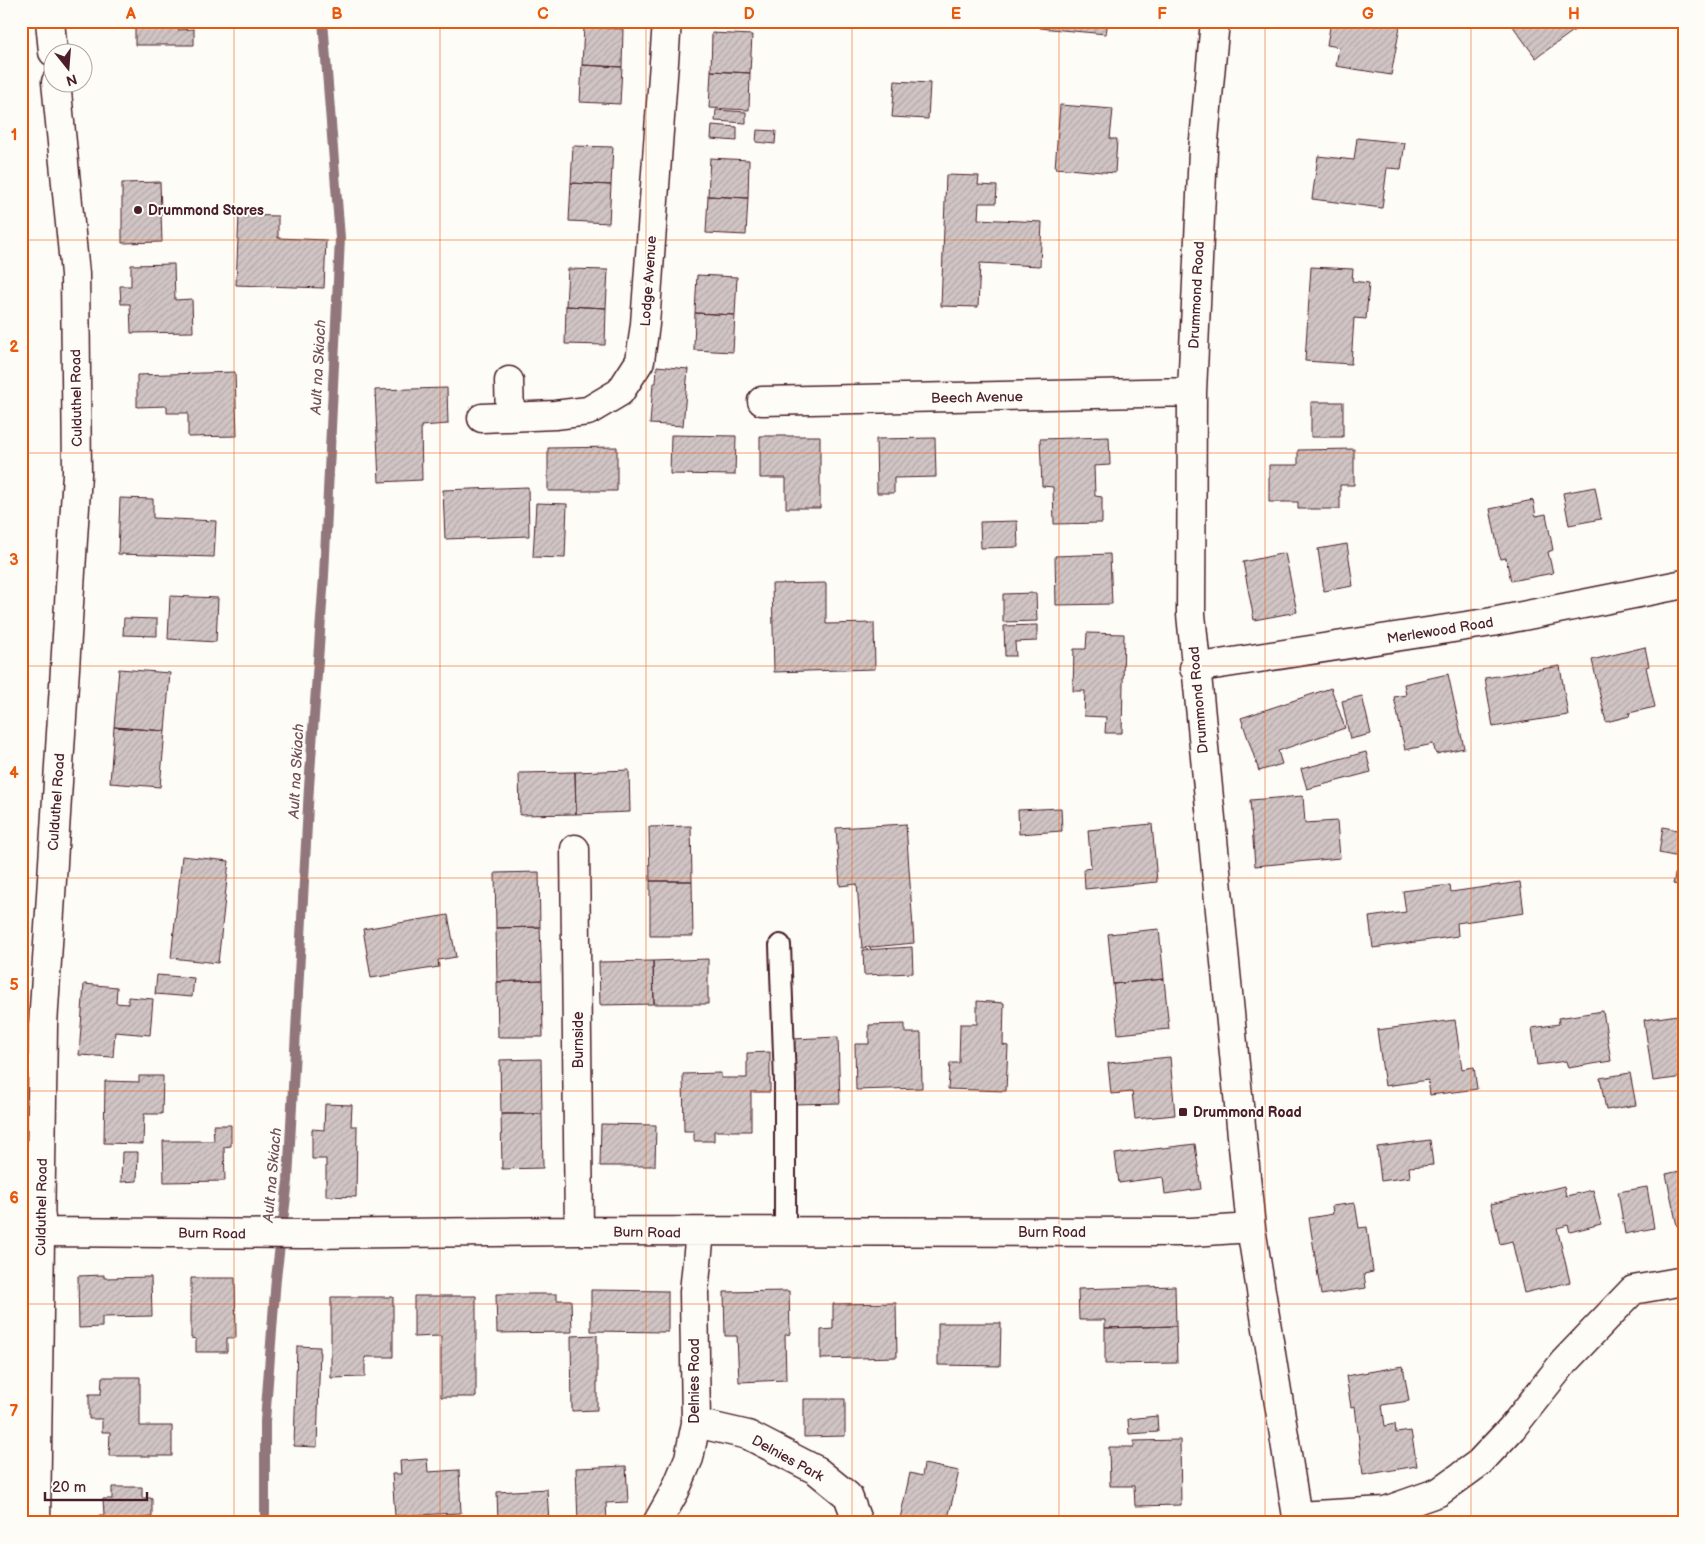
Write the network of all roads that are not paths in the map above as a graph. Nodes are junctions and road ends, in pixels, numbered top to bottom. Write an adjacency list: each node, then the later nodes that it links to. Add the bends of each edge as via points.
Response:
1 (50, 21): 4 (street)
2 (667, 21): 9 (street, Lodge Avenue, via 640,361 620,392 588,411)
3 (1215, 21): 7 (street, Drummond Road, via 1203,152)
4 (52, 42)
5 (57, 92): 15 (street, Culduthel Road, via 75,274 77,474 43,1024)
6 (509, 381): 9 (street)
7 (1192, 392): 8 (street, Beech Avenue); 12 (street, Drummond Road, via 1191,605)
8 (762, 401)
9 (510, 417): 10 (street, Lodge Avenue)
10 (482, 418)
11 (1684, 584): 12 (street, Merlewood Road, via 1492,622)
12 (1194, 668): 16 (street, Drummond Road)
13 (575, 849): 17 (street, Burnside)
14 (780, 945): 19 (lane)
15 (35, 1222): 17 (street, Burn Road, via 104,1232); 23 (street, Culduthel Road)
16 (1252, 1228): 19 (street, Burn Road, via 1192,1232); 22 (street, Drummond Road)
17 (579, 1231): 18 (street, Burn Road)
18 (700, 1232): 19 (street, Burn Road); 21 (street, Delnies Road, via 694,1292)
19 (785, 1232)
20 (1684, 1281): 22 (street, via 1633,1290 1564,1362 1512,1428 1479,1463 1439,1492 1384,1511)
21 (696, 1422): 24 (street, Delnies Road, via 689,1458); 25 (street, Delnies Park, via 748,1435 816,1470 848,1496)
22 (1297, 1519)
23 (36, 1523)
24 (657, 1523)
25 (858, 1523)

